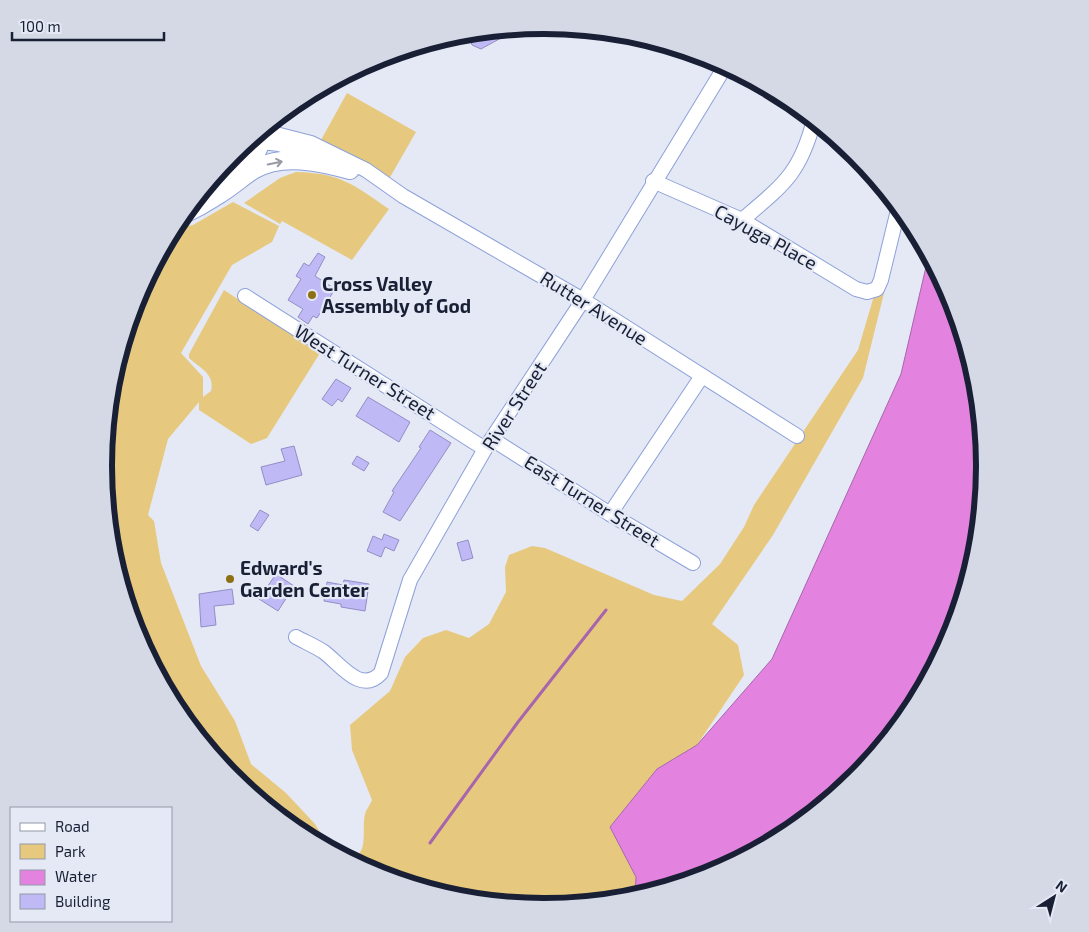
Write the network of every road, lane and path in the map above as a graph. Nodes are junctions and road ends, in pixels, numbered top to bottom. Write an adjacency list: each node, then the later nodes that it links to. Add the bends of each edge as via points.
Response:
1 (722, 72): 8 (street, River Street)
2 (812, 126): 14 (street, via 796,169)
3 (265, 136): 9 (street, Rutter Avenue, via 297,138 333,152)
4 (263, 138): 7 (street, Rutter Avenue)
5 (255, 145): 11 (main road, via 248,166)
6 (247, 152): 10 (main road, via 234,172)
7 (350, 170): 9 (street, Rutter Avenue); 11 (main road, one-way to 7, via 254,170 281,162 313,161)
8 (654, 181): 14 (street, Cayuga Place); 16 (street, River Street)
9 (388, 186): 16 (street, Rutter Avenue)
10 (215, 187)
11 (218, 195): 12 (main road)
12 (201, 205)
13 (896, 216): 14 (street, Cayuga Place, via 877,289 867,292 856,289)
14 (742, 220)
15 (245, 296): 19 (street, West Turner Street)
16 (583, 300): 17 (street, Rutter Avenue); 19 (street, River Street)
17 (702, 376): 18 (street, Rutter Avenue); 20 (street)
18 (797, 436)
19 (489, 444): 20 (street, East Turner Street); 22 (street, River Street, via 410,580 385,665 376,679 361,681 354,678 318,648)
20 (610, 514): 21 (street, East Turner Street)
21 (693, 563)
22 (296, 637)

